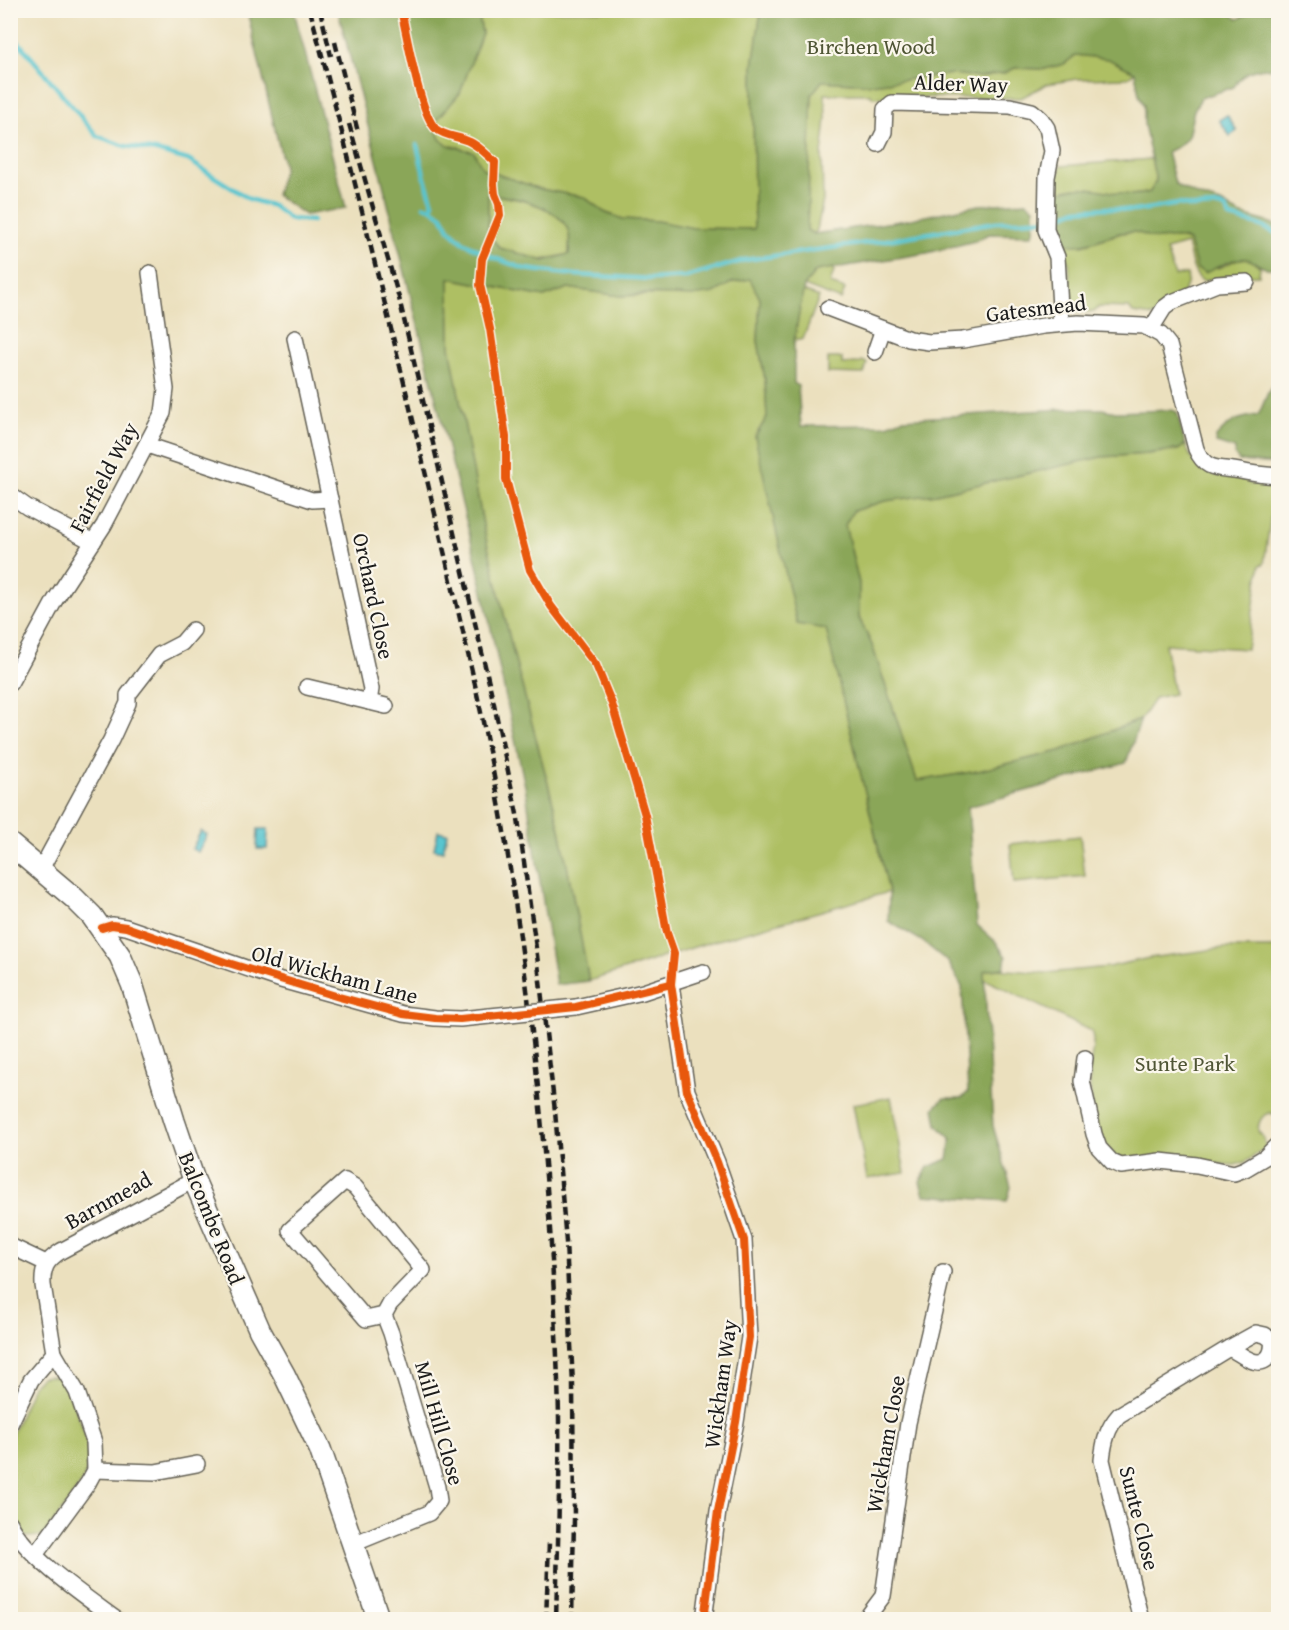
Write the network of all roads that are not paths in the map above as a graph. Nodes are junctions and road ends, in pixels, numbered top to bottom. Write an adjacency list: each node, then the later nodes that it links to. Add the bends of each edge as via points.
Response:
1 (878, 144): 5 (street, Alder Way, via 884,132 885,109 892,103 1010,106 1032,111 1041,119 1052,151 1047,177 1046,230 1057,257)
2 (150, 273): 10 (street, Fairfield Way, via 166,389 163,413)
3 (1247, 282): 7 (street, via 1217,284 1172,302)
4 (828, 308): 6 (street, Gatesmead)
5 (1061, 324): 6 (street, Gatesmead, via 946,343 909,339); 7 (street, Gatesmead, via 1136,325)
6 (884, 329): 9 (street)
7 (1151, 329): 11 (street, via 1161,335 1173,355 1201,459 1221,470)
8 (295, 338): 13 (street, Orchard Close)
9 (875, 352)
10 (147, 445): 13 (street, via 312,500); 14 (street, Fairfield Way)
11 (1278, 476)
12 (10, 495): 14 (street)
13 (330, 499): 18 (street, Orchard Close, via 371,689)
14 (93, 542): 16 (street, Fairfield Way, via 55,600)
15 (193, 630): 21 (street, via 182,643 159,655 128,695 128,703 100,760)
16 (10, 683)
17 (307, 687): 18 (street)
18 (369, 702): 19 (street)
19 (386, 706)
20 (10, 844): 21 (street, Balcombe Road)
21 (41, 869): 22 (street, Balcombe Road)
22 (102, 928): 24 (street, Old Wickham Lane, bridge, via 126,927 280,980 403,1014 435,1018 576,1007); 27 (street, Balcombe Road, via 132,984)
23 (703, 972): 24 (street, Old Wickham Lane)
24 (671, 984): 42 (street, Wickham Way, via 687,1091 744,1240 749,1337 718,1511)
25 (1085, 1058): 26 (street, via 1082,1082 1094,1134 1099,1148 1112,1162 1121,1166 1160,1161 1234,1173 1265,1157)
26 (1278, 1144)
27 (194, 1180): 29 (street, Barnmead, via 61,1251); 38 (street, Balcombe Road, via 260,1331 320,1449)
28 (10, 1246): 29 (street)
29 (46, 1263): 33 (street, via 42,1274)
30 (943, 1272): 43 (street, Wickham Close, via 908,1423 883,1596)
31 (384, 1315): 31 (street, via 366,1318 290,1230 345,1181 356,1188 423,1270); 38 (street, Mill Hill Close, via 439,1501 429,1513)
32 (1228, 1348): 44 (street, Sunte Close, via 1119,1415 1106,1435 1102,1460)
33 (54, 1353): 34 (street, via 31,1380); 36 (street, via 77,1392 94,1442)
34 (10, 1424)
35 (196, 1464): 36 (street, via 155,1472)
36 (95, 1470): 39 (street)
37 (10, 1523): 39 (street)
38 (353, 1544): 41 (street, Balcombe Road)
39 (35, 1555): 40 (street)
40 (117, 1620)
41 (379, 1620)
42 (704, 1620)
43 (865, 1620)
44 (1141, 1620)

